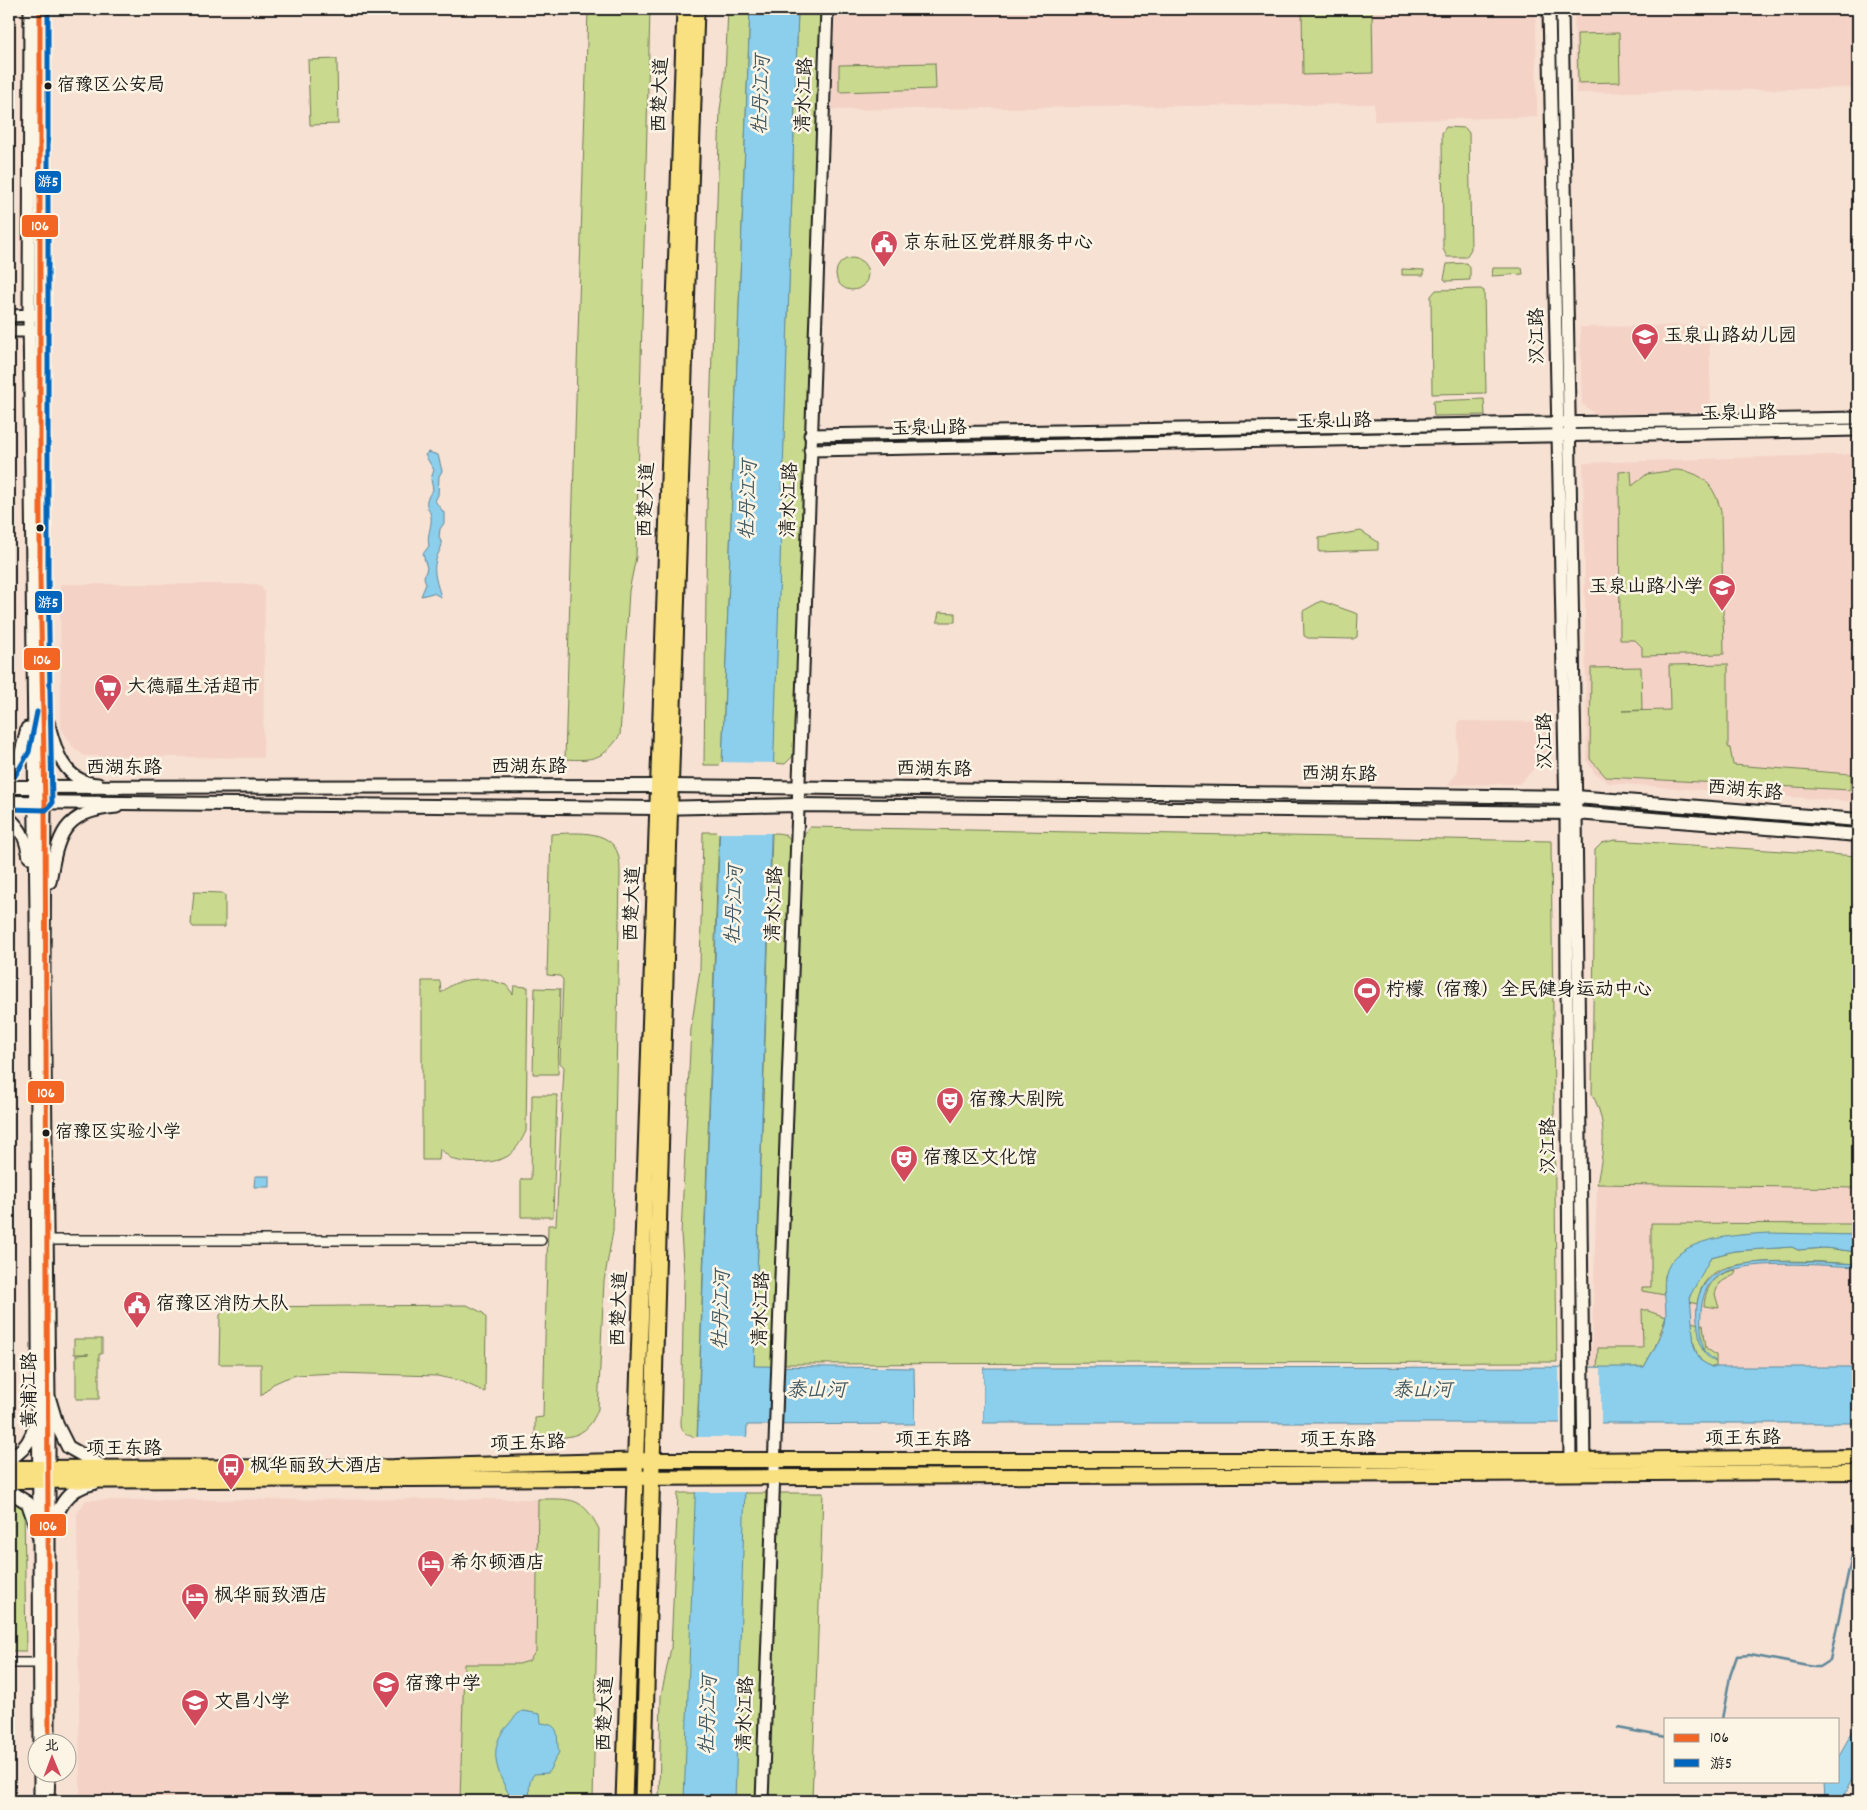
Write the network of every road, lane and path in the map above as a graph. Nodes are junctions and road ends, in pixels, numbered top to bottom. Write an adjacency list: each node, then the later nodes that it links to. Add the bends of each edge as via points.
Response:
1 (30, 9): 8 (street, 黄浦江路)
2 (40, 9): 8 (street, 黄浦江路)
3 (685, 9): 20 (highway, 西楚大道)
4 (696, 9): 20 (highway, 西楚大道)
5 (827, 9): 15 (street, 清水江路)
6 (1549, 9): 13 (street, 汉江路)
7 (1562, 9): 13 (street, 汉江路)
8 (34, 315): 9 (street); 11 (street, 黄浦江路)
9 (9, 316)
10 (9, 331): 11 (street)
11 (35, 331): 18 (street, 黄浦江路)
12 (1858, 418): 13 (street, 玉泉山路)
13 (1563, 423): 15 (street, 玉泉山路); 16 (street, 汉江路)
14 (1858, 430): 16 (street, 玉泉山路)
15 (810, 435): 17 (street, 清水江路)
16 (1564, 436): 17 (street, 玉泉山路); 25 (street, 汉江路)
17 (810, 450): 24 (street, 清水江路)
18 (38, 699): 19 (street, via 18,761); 22 (street, 黄浦江路); 23 (street, via 55,751 64,767 78,778 94,784)
19 (9, 770)
20 (664, 786): 23 (main road, 西湖东路); 24 (main road, 西湖东路); 30 (highway, 西楚大道)
21 (9, 787): 22 (main road, 西湖东路)
22 (39, 787): 23 (main road, 西湖东路); 27 (street, 黄浦江路)
23 (145, 787)
24 (798, 788): 25 (main road, 西湖东路); 29 (street, 清水江路)
25 (1571, 797): 31 (street, 汉江路); 33 (main road, 西湖东路)
26 (9, 802): 27 (main road, 西湖东路)
27 (39, 803): 28 (main road, 西湖东路); 35 (street, 黄浦江路)
28 (146, 804): 30 (main road, 西湖东路); 35 (street, via 102,809 82,815 70,823 59,837)
29 (798, 805): 30 (main road, 西湖东路); 31 (main road, 西湖东路); 43 (street, 清水江路)
30 (663, 808): 41 (highway, 西楚大道); 42 (highway, 西楚大道)
31 (1571, 813): 34 (main road, 西湖东路); 44 (street, 汉江路, via 1583,1430); 44 (street, 汉江路, via 1569,1362 1570,1430)
32 (9, 818): 35 (street, via 18,826 27,843)
33 (1858, 820)
34 (1858, 835)
35 (40, 914): 36 (street, 黄浦江路)
36 (41, 1240): 37 (street); 38 (street, 黄浦江路)
37 (541, 1240)
38 (44, 1399): 40 (main road, via 32,1438); 47 (street, 黄浦江路); 48 (main road, via 68,1447)
39 (1858, 1458): 44 (main road, 项王东路)
40 (9, 1459)
41 (636, 1460): 42 (main road, 项王东路); 48 (main road, 项王东路); 49 (highway, 西楚大道)
42 (652, 1460): 43 (main road, 项王东路); 51 (highway, 西楚大道)
43 (774, 1460): 44 (main road, 项王东路); 50 (street, 清水江路)
44 (1577, 1466): 46 (main road, 项王东路); 50 (main road, 项王东路)
45 (9, 1468): 47 (main road, 项王东路)
46 (1858, 1472)
47 (43, 1475): 48 (main road, 项王东路); 52 (main road, 项王东路); 54 (street, 黄浦江路)
48 (106, 1475): 49 (main road, 项王东路); 54 (main road, via 84,1485 64,1500)
49 (636, 1478): 51 (main road, 项王东路); 63 (highway, 西楚大道)
50 (774, 1478): 51 (main road, 项王东路); 65 (street, 清水江路)
51 (653, 1479): 64 (highway, 西楚大道)
52 (9, 1481)
53 (9, 1491): 54 (main road, via 28,1503)
54 (43, 1536): 56 (street, 黄浦江路)
55 (9, 1663): 56 (street)
56 (44, 1663): 57 (street, 黄浦江路); 58 (street, 黄浦江路)
57 (41, 1732)
58 (48, 1732)
59 (40, 1782): 61 (street)
60 (48, 1782): 62 (street)
61 (40, 1801)
62 (48, 1801)
63 (624, 1801)
64 (643, 1801)
65 (762, 1801)

